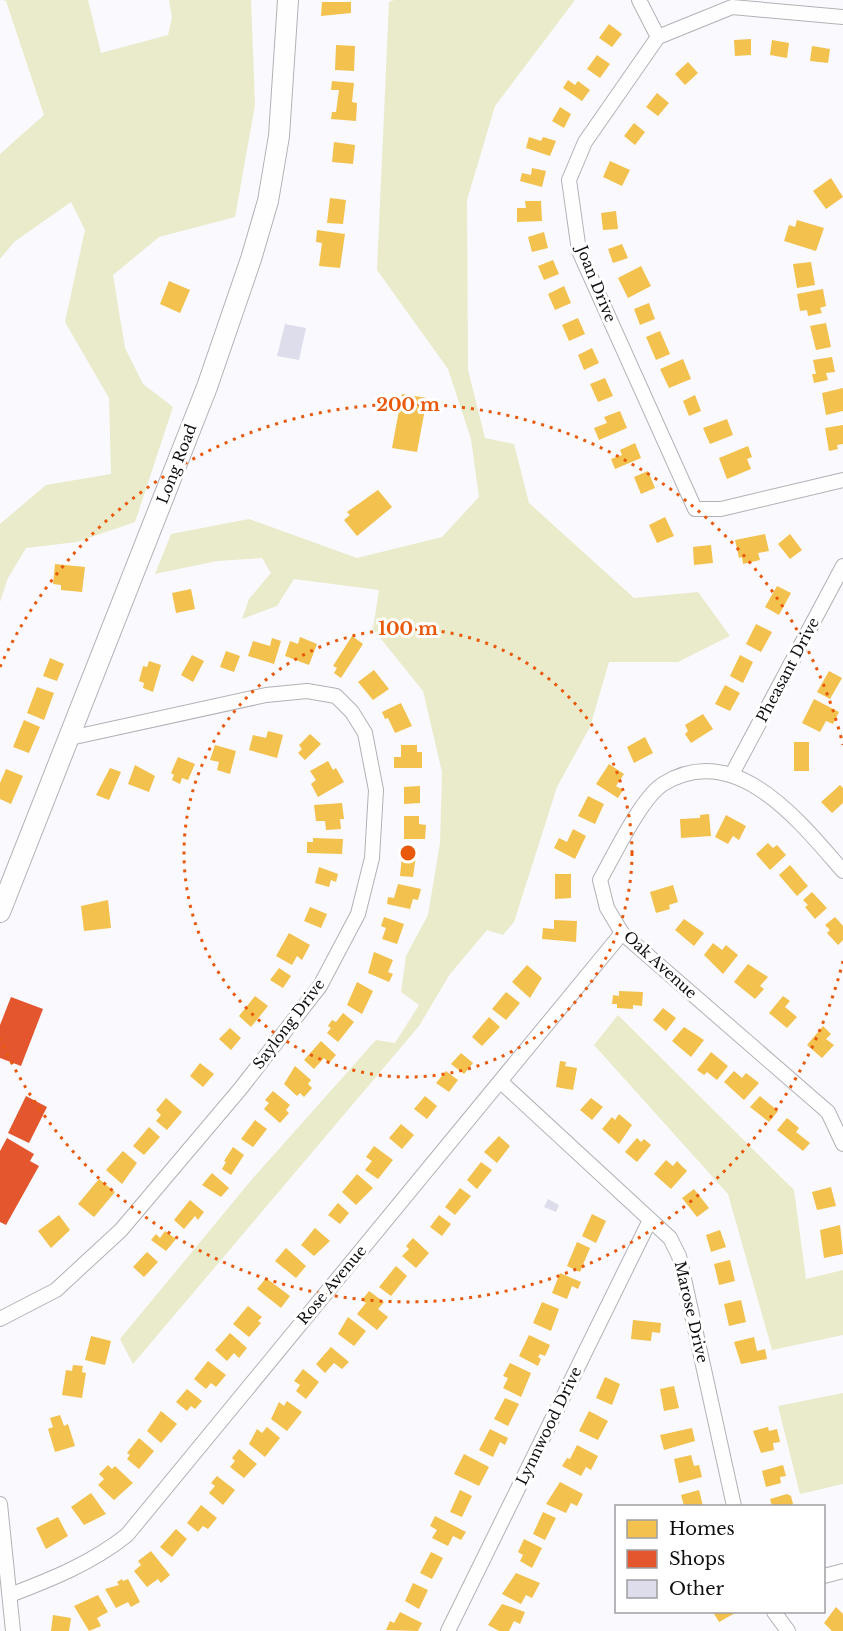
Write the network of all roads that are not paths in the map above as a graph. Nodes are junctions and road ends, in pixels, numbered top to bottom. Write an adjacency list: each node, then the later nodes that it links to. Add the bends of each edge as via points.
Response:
1 (288, 0): 7 (street, Long Road, via 279,136 268,201 251,259 207,387)
2 (639, 0): 4 (street)
3 (843, 17): 4 (street, via 732,7)
4 (658, 37): 5 (street, Joan Drive, via 585,142 569,180 579,251 695,509 721,509)
5 (843, 480)
6 (841, 575): 8 (street, Pheasant Drive)
7 (70, 738): 10 (street, Long Road); 15 (street, Saylong Drive, via 266,695 307,691 336,696 365,733 376,790 372,858 358,914 320,986 241,1089 121,1230 56,1290)
8 (732, 774): 9 (street, via 799,821); 11 (street, Oak Avenue, via 703,770 662,785 634,818 600,880 607,908)
9 (843, 871)
10 (0, 912)
11 (622, 933): 12 (street, Rose Avenue); 13 (street, Oak Avenue, via 828,1112)
12 (501, 1082): 14 (street, Marose Drive); 20 (street, Rose Avenue, via 127,1535 85,1563)
13 (843, 1144)
14 (650, 1220): 17 (street, Marose Drive, via 670,1238 679,1256); 23 (street, Lynnwood Drive)
15 (0, 1319)
16 (0, 1504): 20 (street)
17 (734, 1505)
18 (843, 1571): 19 (street)
19 (825, 1576)
20 (10, 1595): 22 (street)
21 (775, 1613): 24 (street)
22 (13, 1631)
23 (448, 1631)
24 (788, 1631)

